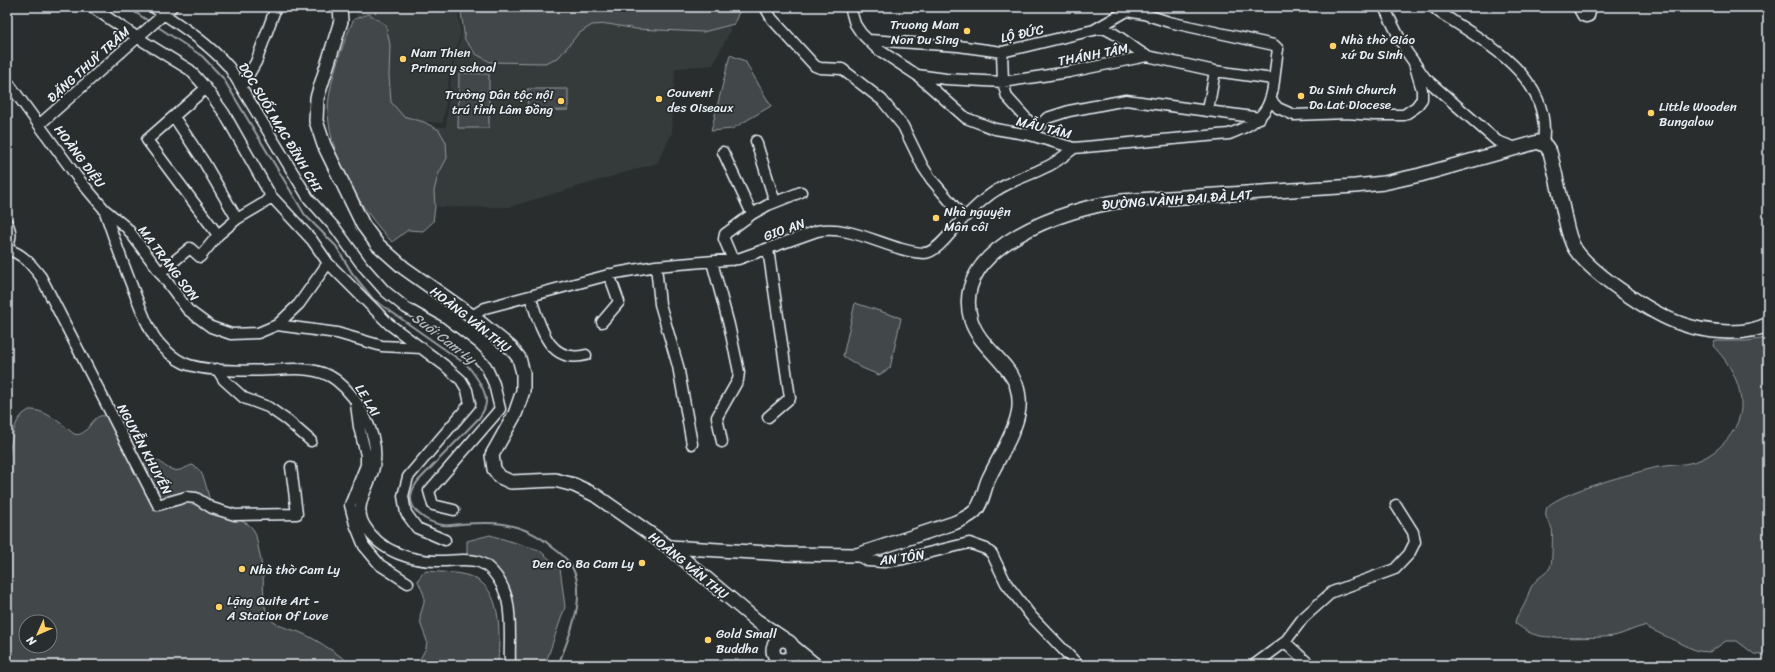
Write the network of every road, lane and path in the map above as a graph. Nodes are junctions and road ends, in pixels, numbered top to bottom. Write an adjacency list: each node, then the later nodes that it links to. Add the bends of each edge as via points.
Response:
1 (92, 7): 15 (street)
2 (153, 7): 13 (street, DỌC SUỐI MẠC ĐĨNH CHI)
3 (172, 7): 13 (street, ĐẶNG THUỲ TRÂM)
4 (276, 7): 25 (street, via 256,62)
5 (340, 7): 56 (main road, HOÀNG VĂN THỤ, via 340,21 317,98 316,121 324,144 363,225 377,244 404,268)
6 (765, 7): 7 (street); 43 (street, via 772,19 815,66 842,69 882,100 903,126 931,179)
7 (776, 7)
8 (850, 7): 16 (street, MẪU TÂM, via 855,24)
9 (1384, 7): 19 (street)
10 (1433, 7): 34 (street, via 1497,50 1523,76 1540,108 1544,126)
11 (1578, 7): 12 (street, via 1586,17 1589,16)
12 (1591, 7)
13 (164, 14): 15 (street, ĐẶNG THUỲ TRÂM); 25 (street, DỌC SUỐI MẠC ĐĨNH CHI, via 215,50)
14 (1094, 30): 17 (street, LỘ ĐỨC); 18 (street, LỘ ĐỨC, via 1108,29); 22 (street, MẪU TÂM, via 1127,11 1274,45 1278,50)
15 (138, 38): 26 (street, via 190,70); 31 (street, ĐẶNG THUỲ TRÂM)
16 (869, 40): 17 (street, LỘ ĐỨC, via 958,46); 21 (street, MẪU TÂM, via 876,48)
17 (1002, 52): 24 (street)
18 (1147, 56): 20 (street, THÁNH TÂM); 24 (street, THÁNH TÂM)
19 (1414, 63): 27 (street, via 1422,99 1416,107 1404,114 1294,115 1285,113); 36 (street, via 1425,78 1485,132 1496,141)
20 (1215, 71): 22 (street, THÁNH TÂM); 28 (street)
21 (917, 75): 24 (street, THÁNH TÂM); 32 (street, MẪU TÂM, via 966,118 995,129)
22 (1273, 79): 27 (street, MẪU TÂM)
23 (7, 81): 31 (street, HOÀNG DIỆU)
24 (1003, 82): 32 (street, via 1007,97)
25 (242, 86): 64 (street, DỌC SUỐI MẠC ĐĨNH CHI, via 309,199 336,229 362,266 406,308 438,326 486,366 494,384)
26 (206, 88): 29 (street); 39 (street, via 224,113)
27 (1270, 99): 30 (street, MẪU TÂM)
28 (1208, 110): 30 (street); 32 (street, via 1126,100 1047,118)
29 (174, 118): 44 (street, via 204,162); 46 (street, via 147,140)
30 (1260, 118): 35 (street, MẪU TÂM, via 1229,134)
31 (40, 124): 41 (street, HOÀNG DIỆU, via 77,178)
32 (1032, 132): 35 (street, MẪU TÂM)
33 (756, 141): 40 (street)
34 (1543, 143): 36 (main road, ĐƯỜNG VÀNH ĐAI ĐÀ LẠT); 58 (main road, via 1550,152 1575,248 1585,262 1610,283 1678,323 1718,331 1747,331)
35 (1074, 148): 43 (street, GIO AN, via 1045,168 1019,177 996,190)
36 (1516, 148): 75 (main road, ĐƯỜNG VÀNH ĐAI ĐÀ LẠT, via 1420,175 1369,185 1108,203 1054,218 1017,237 982,264 973,278 969,293 969,308 974,328 1016,384 1019,399 1018,415 978,506 969,516 954,523)
37 (723, 152): 42 (street)
38 (801, 192): 40 (street)
39 (271, 196): 44 (street); 51 (street, via 312,240)
40 (776, 202): 42 (street)
41 (104, 209): 53 (street, MA TRANG SƠN, via 127,228); 62 (street, LE LAI, via 130,282 157,341 172,356 185,364)
42 (752, 214): 49 (street, via 725,234 724,239)
43 (964, 218): 48 (street, GIO AN, via 941,244 930,252 923,253 827,229)
44 (237, 219): 46 (street)
45 (7, 223): 47 (street, via 11,236)
46 (218, 235): 53 (street, via 200,257 190,248)
47 (7, 248): 70 (street, NGUYỄN KHUYẾN, via 28,260 41,277 158,505 186,497 196,498 212,508 235,515 297,514)
48 (768, 249): 49 (street, GIO AN); 66 (street, via 790,398)
49 (732, 260): 50 (street, GIO AN)
50 (712, 262): 52 (street, GIO AN); 68 (street, via 739,372 738,380 717,417)
51 (328, 263): 59 (street, MA TRANG SƠN, via 299,304); 60 (street, via 389,324)
52 (656, 266): 54 (street, GIO AN); 69 (street, via 660,304 678,366)
53 (161, 272): 59 (street, MA TRANG SƠN, via 188,310 211,327 231,334 258,333)
54 (609, 274): 55 (street, GIO AN); 57 (street, via 618,302)
55 (530, 296): 56 (street, GIO AN, via 485,308); 61 (street, via 544,336 550,345 567,356)
56 (472, 316): 65 (main road, HOÀNG VĂN THỤ, via 511,348 519,358 523,373 523,391)
57 (602, 322)
58 (1768, 324)
59 (277, 325): 60 (street, via 337,333 382,346)
60 (422, 348): 73 (street, via 461,380 467,390 470,404 408,477 403,496 406,513 417,528)
61 (586, 356)
62 (217, 369): 63 (street, LE LAI, via 317,371 333,378 347,389); 67 (street, via 224,380 244,398 268,407)
63 (355, 400): 76 (street, via 366,455 366,465 350,504 355,524 364,546 380,565); 80 (street, LE LAI, via 371,432 375,450 374,467 359,509 364,525 376,542 402,555 432,561 479,562 492,570 507,599)
64 (500, 409): 65 (street); 72 (street, via 429,491 433,505)
65 (515, 414): 74 (main road, HOÀNG VĂN THỤ, via 492,455 494,470 500,477 511,482 555,480 574,485 595,495)
66 (768, 417)
67 (310, 441)
68 (722, 442)
69 (692, 444)
70 (291, 467)
71 (1396, 505): 77 (street, via 1413,532 1415,542 1408,554 1395,568 1332,592 1303,618)
72 (454, 510)
73 (445, 540)
74 (669, 547): 75 (main road, AN TÔN, via 806,555); 78 (main road, HOÀNG VĂN THỤ, via 758,621)
75 (857, 555): 81 (street, AN TÔN, via 868,561 884,562 903,560 968,543 986,549 992,554 1006,583 1031,616)
76 (408, 582)
77 (1285, 642): 82 (street); 83 (street)
78 (782, 654): 79 (main road)
79 (815, 664)
80 (510, 665)
81 (1078, 665)
82 (1254, 665)
83 (1310, 665)

